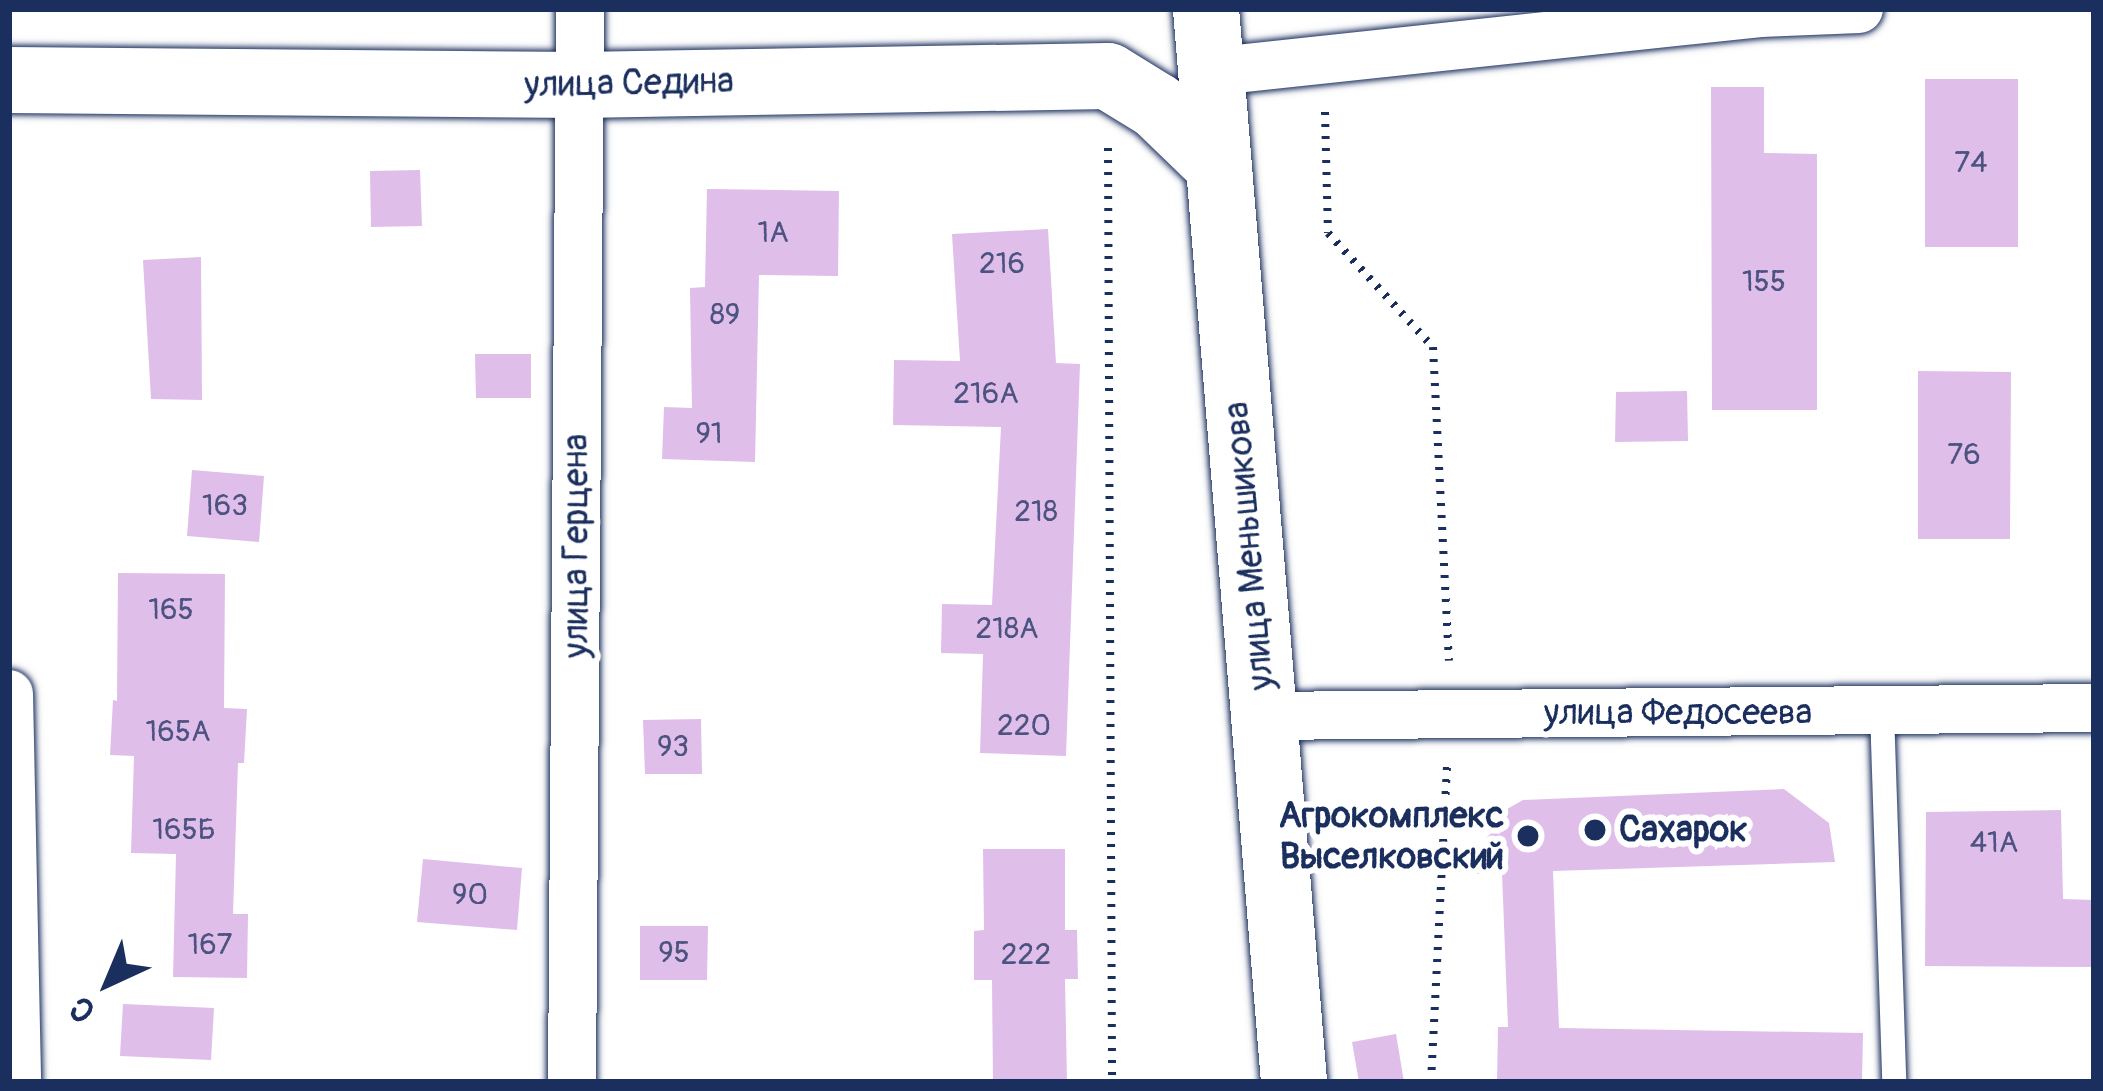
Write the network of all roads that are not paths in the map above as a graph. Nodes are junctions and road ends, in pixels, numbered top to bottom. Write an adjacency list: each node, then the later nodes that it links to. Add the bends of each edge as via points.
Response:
1 (580, 9): 5 (street, улица Герцена)
2 (1859, 9): 3 (street, via 1323,60)
3 (1207, 40): 6 (main road, улица Меньшикова)
4 (9, 80): 5 (main road, улица Седина)
5 (580, 85): 6 (main road, улица Седина, via 1108,76 1157,106); 12 (street, улица Герцена)
6 (1216, 163): 10 (main road, улица Меньшикова)
7 (9, 694): 11 (street)
8 (2094, 708): 9 (street, улица Федосеева)
9 (1882, 711): 10 (street, улица Федосеева); 14 (lane)
10 (1263, 716): 13 (main road, улица Меньшикова)
11 (16, 1082)
12 (572, 1082)
13 (1294, 1082)
14 (1894, 1082)

